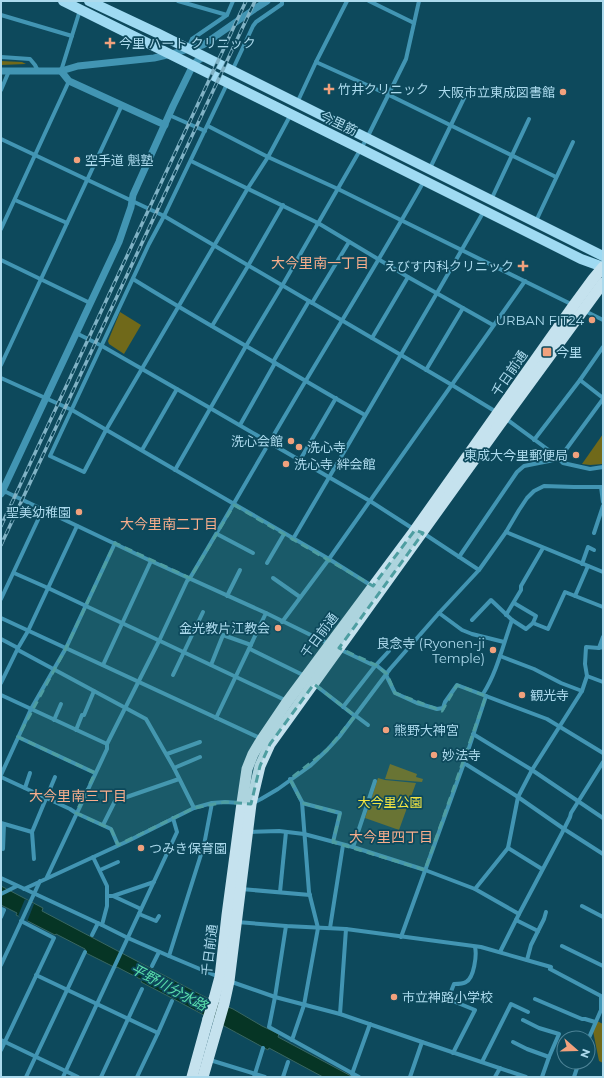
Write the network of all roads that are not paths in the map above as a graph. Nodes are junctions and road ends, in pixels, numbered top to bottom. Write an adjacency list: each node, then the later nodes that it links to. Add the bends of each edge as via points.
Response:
1 (63, 1): 11 (main road, 今里筋)
2 (90, 1): 16 (main road, 今里筋)
3 (178, 1): 10 (street)
4 (233, 1): 13 (street)
5 (267, 1): 16 (street, via 203,45)
6 (282, 1): 25 (street, via 282,4 253,26)
7 (347, 1): 20 (street)
8 (369, 1): 14 (street)
9 (419, 1): 14 (street)
10 (194, 3): 13 (street)
11 (80, 9): 15 (street); 17 (main road, 今里筋)
12 (1, 15): 15 (street)
13 (227, 15): 16 (street, via 192,39)
14 (414, 23): 31 (street, via 406,59)
15 (72, 36): 26 (street)
16 (188, 49): 17 (street); 19 (main road, 今里筋)
17 (172, 54): 21 (main road, 今里筋); 26 (street, via 78,66)
18 (1, 57): 24 (street, via 30,59)
19 (204, 57): 21 (street); 25 (main road, 今里筋)
20 (316, 62): 31 (street); 32 (street)
21 (193, 65): 28 (main road, 今里筋); 34 (street)
22 (1, 71): 23 (street)
23 (9, 71): 24 (street); 29 (street)
24 (38, 71): 26 (street)
25 (232, 71): 32 (main road, 今里筋)
26 (61, 72): 27 (street)
27 (69, 81): 33 (street); 45 (street)
28 (227, 82): 35 (main road, 今里筋); 38 (street)
29 (1, 90)
30 (468, 90): 39 (street)
31 (389, 95): 39 (street); 41 (street)
32 (296, 103): 41 (main road, 今里筋)
33 (122, 106): 37 (street); 51 (street)
34 (169, 114): 37 (street); 40 (street)
35 (291, 114): 44 (main road, 今里筋); 47 (street)
36 (529, 119): 46 (street)
37 (165, 125): 56 (street)
38 (208, 126): 40 (street); 47 (street)
39 (451, 126): 46 (street); 49 (street)
40 (205, 130): 48 (street)
41 (367, 138): 44 (street); 49 (main road, 今里筋)
42 (1, 139): 45 (street)
43 (573, 142): 50 (street)
44 (361, 148): 52 (main road, 今里筋); 54 (street)
45 (35, 155): 51 (street); 55 (street)
46 (512, 155): 50 (street); 57 (street)
47 (268, 157): 53 (street); 54 (street)
48 (191, 161): 53 (street); 60 (street)
49 (430, 169): 57 (main road, 今里筋)
50 (556, 177): 63 (street)
51 (87, 180): 56 (street); 62 (street)
52 (424, 180): 59 (main road, 今里筋); 61 (street)
53 (248, 188): 58 (street); 67 (street)
54 (338, 189): 61 (street); 64 (street)
55 (15, 200): 62 (street); 65 (street)
56 (132, 201): 60 (street); 82 (street, via 119,242)
57 (491, 201): 63 (main road, 今里筋)
58 (283, 205): 64 (street); 72 (street)
59 (484, 211): 68 (street); 73 (main road, 今里筋, via 581,259)
60 (164, 216): 67 (street); 76 (street)
61 (401, 220): 68 (street); 70 (street)
62 (67, 222): 75 (street)
63 (535, 222): 69 (main road, 今里筋)
64 (318, 223): 66 (street); 79 (street)
65 (1, 229)
66 (349, 242): 70 (street); 81 (street)
67 (214, 246): 72 (street); 83 (street)
68 (462, 251): 77 (street); 80 (street)
69 (603, 256)
70 (378, 259): 74 (street); 87 (street)
71 (1, 260): 75 (street)
72 (248, 266): 79 (street); 89 (street)
73 (603, 267): 85 (highway, 千日前通)
74 (408, 277): 80 (street); 91 (street)
75 (41, 279): 82 (street); 97 (street)
76 (133, 279): 83 (street); 92 (street)
77 (525, 281): 85 (street); 88 (street)
78 (603, 283): 85 (highway, 千日前通)
79 (282, 286): 81 (street); 93 (street)
80 (437, 293): 84 (street); 95 (street)
81 (311, 302): 87 (street); 96 (street)
82 (90, 303): 90 (street)
83 (178, 307): 89 (street); 98 (street)
84 (463, 308): 88 (street); 99 (street)
85 (578, 308): 86 (street); 111 (highway, 千日前通)
86 (603, 320)
87 (342, 321): 91 (street); 102 (street)
88 (493, 325): 103 (street)
89 (212, 326): 93 (street)
90 (76, 333): 92 (street); 107 (street)
91 (372, 338): 95 (street)
92 (102, 346): 98 (street); 109 (street)
93 (246, 346): 96 (street); 108 (street)
94 (603, 347): 101 (street)
95 (401, 355): 99 (street); 110 (street)
96 (274, 363): 102 (street); 112 (street)
97 (1, 365)
98 (142, 369): 104 (street); 113 (street)
99 (426, 370): 103 (street)
100 (1, 378): 107 (street)
101 (580, 380): 106 (street); 114 (street)
102 (305, 382): 105 (street); 115 (street)
103 (452, 385): 111 (street); 124 (street)
104 (177, 389): 108 (street); 116 (street)
105 (336, 398): 110 (street); 118 (street)
106 (603, 398): 117 (street)
107 (45, 399): 109 (street); 123 (street)
108 (210, 408): 112 (street); 120 (street)
109 (72, 410): 113 (street); 113 (street, via 50,456 84,472)
110 (366, 415): 121 (street)
111 (501, 416): 114 (street); 130 (highway, 千日前通)
112 (240, 425): 115 (street)
113 (106, 430): 116 (street)
114 (534, 440): 117 (street)
115 (269, 443): 118 (street); 126 (street)
116 (142, 450): 120 (street)
117 (559, 459): 119 (street, via 563,463); 140 (street, via 524,466 517,472)
118 (300, 460): 121 (street)
119 (603, 468)
120 (175, 470): 126 (street)
121 (329, 477): 124 (street); 135 (street)
122 (602, 487): 125 (street); 131 (street, via 544,486 527,498)
123 (1, 493): 128 (street, via 6,492)
124 (370, 501): 130 (street); 141 (street)
125 (603, 502)
126 (234, 505): 133 (street); 134 (street)
127 (603, 506): 132 (street)
128 (43, 510): 129 (street); 149 (street)
129 (77, 526): 136 (street); 153 (street)
130 (419, 531): 140 (street); 152 (highway, 千日前通); 177 (highway, 千日前通)
131 (506, 532): 137 (street); 147 (street)
132 (594, 533)
133 (217, 534): 139 (street); 150 (street)
134 (284, 534): 135 (street); 143 (street)
135 (293, 539): 141 (street)
136 (115, 543): 142 (street); 159 (street)
137 (543, 548): 144 (street); 158 (street)
138 (594, 550): 144 (street, via 588,547)
139 (252, 553)
140 (459, 558): 147 (street)
141 (329, 559): 152 (street); 156 (street)
142 (151, 561): 150 (street); 170 (street)
143 (267, 563)
144 (582, 564): 145 (street)
145 (588, 566): 148 (street); 155 (street)
146 (240, 570): 154 (street)
147 (479, 570): 163 (street)
148 (603, 572)
149 (14, 573): 153 (street); 157 (street)
150 (190, 578): 154 (street); 174 (street)
151 (273, 578): 156 (street)
152 (373, 586): 177 (highway, 千日前通)
153 (48, 588): 159 (street); 171 (street)
154 (227, 596): 162 (street)
155 (575, 596): 160 (street); 169 (street, via 565,592 548,629)
156 (300, 597): 168 (street)
157 (1, 599)
158 (514, 603): 164 (street); 169 (street, via 536,616)
159 (85, 606): 170 (street); 178 (street)
160 (603, 607)
161 (203, 612): 182 (street)
162 (266, 613): 168 (street); 176 (street)
163 (439, 613): 175 (street, via 462,630); 188 (street)
164 (506, 614): 166 (street, via 491,600); 167 (street)
165 (1, 618): 171 (street)
166 (472, 620)
167 (512, 620): 169 (street, via 526,629); 175 (street)
168 (282, 622): 177 (street)
169 (533, 622)
170 (122, 624): 174 (street); 184 (street)
171 (28, 630): 178 (street); 180 (street)
172 (603, 637): 179 (street)
173 (1, 639): 180 (street)
174 (160, 641): 182 (street); 193 (street)
175 (504, 642): 183 (street)
176 (250, 647): 185 (street, via 223,635); 190 (street); 192 (street)
177 (334, 647): 186 (street); 192 (highway, 千日前通)
178 (66, 648): 184 (street); 187 (street)
179 (601, 648): 191 (street, via 586,647)
180 (18, 649): 187 (street); 195 (street)
181 (390, 651): 186 (street)
182 (184, 652): 185 (street); 189 (street)
183 (500, 656): 197 (street); 199 (street)
184 (103, 665): 193 (street)
185 (211, 665): 190 (street)
186 (375, 666): 188 (street); 202 (street)
187 (54, 669): 196 (street); 204 (street)
188 (386, 674): 199 (street, via 395,692 437,709 442,708 457,684); 205 (street)
189 (173, 676)
190 (236, 676): 200 (street); 206 (street)
191 (587, 676): 194 (street); 197 (street)
192 (310, 680): 200 (highway, 千日前通); 202 (street); 236 (highway, 千日前通, via 270,744)
193 (139, 682): 203 (street); 206 (street)
194 (603, 682)
195 (1, 683)
196 (94, 691): 203 (street); 210 (street)
197 (582, 691): 209 (street)
198 (1, 695): 204 (street)
199 (484, 695): 209 (street); 211 (street)
200 (288, 702): 213 (highway, 千日前通)
201 (61, 704): 207 (street)
202 (343, 706): 205 (street)
203 (126, 708): 215 (street); 217 (street, via 146,719)
204 (31, 709): 207 (street); 212 (street)
205 (355, 716): 208 (street); 228 (street, via 327,750)
206 (216, 718): 213 (street)
207 (54, 720): 210 (street)
208 (368, 725)
209 (559, 726): 216 (street); 222 (street)
210 (76, 730): 215 (street)
211 (473, 734): 220 (street); 222 (street)
212 (18, 737): 224 (street); 225 (street)
213 (262, 739): 236 (highway, 千日前通, via 247,769)
214 (200, 742): 217 (street)
215 (107, 744): 224 (street)
216 (603, 753)
217 (167, 754): 221 (street)
218 (200, 757): 221 (street)
219 (603, 762): 233 (street)
220 (464, 763): 232 (street); 260 (street)
221 (174, 768): 227 (street)
222 (532, 770): 232 (street); 233 (street)
223 (30, 773): 230 (street)
224 (95, 773): 238 (street)
225 (1, 776): 230 (street)
226 (55, 777): 231 (street)
227 (179, 779): 237 (street); 242 (street, via 115,801)
228 (290, 780): 235 (street); 236 (street, via 261,799)
229 (375, 781): 251 (street)
230 (25, 788): 231 (street)
231 (46, 797): 238 (street); 244 (street)
232 (518, 797): 243 (street); 252 (street)
233 (578, 802): 240 (street); 243 (street)
234 (212, 803): 236 (street); 237 (street); 301 (street, via 204,845)
235 (302, 803): 247 (street); 248 (street, via 340,813)
236 (246, 804): 245 (highway, 千日前通); 307 (highway, 千日前通, via 228,908)
237 (194, 808): 239 (street)
238 (76, 813): 242 (street); 261 (street)
239 (173, 818): 250 (street); 264 (street, via 177,832)
240 (603, 818)
241 (2, 824): 244 (street); 253 (street)
242 (103, 825): 250 (street, via 111,828)
243 (564, 829): 254 (street); 258 (street)
244 (32, 832): 256 (street)
245 (247, 832): 246 (street); 267 (highway, 千日前通)
246 (286, 832): 247 (street); 269 (street)
247 (304, 834): 248 (street); 274 (street)
248 (332, 842): 249 (street)
249 (343, 844): 251 (street); 290 (street)
250 (118, 845): 255 (street)
251 (353, 847): 260 (street)
252 (508, 848): 258 (street); 268 (street)
253 (4, 849)
254 (603, 854)
255 (93, 857): 259 (street); 261 (street)
256 (34, 859)
257 (118, 862): 259 (street)
258 (542, 869): 279 (street)
259 (100, 870): 272 (street, via 107,886)
260 (425, 870): 268 (street); 294 (street)
261 (47, 877): 263 (street)
262 (1, 878): 265 (street)
263 (40, 881): 266 (street); 270 (street)
264 (154, 882): 273 (street); 277 (street)
265 (17, 886): 266 (street); 271 (street)
266 (24, 889): 270 (street)
267 (240, 889): 269 (street); 285 (highway, 千日前通)
268 (475, 889): 279 (street)
269 (280, 892): 274 (street)
270 (34, 893): 283 (street); 286 (street)
271 (1, 894)
272 (107, 896): 273 (street); 287 (street)
273 (113, 896): 277 (street)
274 (310, 896): 289 (street)
275 (582, 906): 282 (street)
276 (1, 909): 281 (street, via 4,910)
277 (140, 911): 280 (street, via 156,921); 295 (street)
278 (546, 912): 292 (street)
279 (519, 914): 284 (street)
280 (159, 916)
281 (1, 917)
282 (603, 917)
283 (21, 920): 303 (street); 306 (street, via 54,938)
284 (516, 920): 292 (street); 300 (street)
285 (236, 922): 288 (street); 307 (highway, 千日前通)
286 (98, 923): 287 (street); 293 (street)
287 (102, 925): 295 (street)
288 (286, 926): 289 (street); 310 (street)
289 (318, 928): 290 (street); 316 (street)
290 (330, 928): 291 (street)
291 (346, 929): 294 (street); 319 (street)
292 (538, 931): 302 (street)
293 (92, 935)
294 (401, 937): 297 (street)
295 (128, 938): 299 (street); 315 (street)
296 (562, 946): 305 (street)
297 (475, 947): 300 (street); 332 (street, via 473,972 469,980 454,984 448,999 475,1010)
298 (85, 952): 308 (street)
299 (159, 952): 301 (street); 304 (street)
300 (500, 952): 302 (street)
301 (169, 956): 307 (street)
302 (527, 960): 312 (street, via 550,968 601,996)
303 (1, 965)
304 (152, 966)
305 (603, 966)
306 (36, 975): 308 (street); 327 (street)
307 (225, 979): 310 (street); 314 (highway, 千日前通)
308 (67, 989): 315 (street); 333 (street)
309 (142, 989): 320 (street)
310 (275, 997): 316 (street); 326 (street, via 269,1027)
311 (535, 998): 322 (street, via 582,1019)
312 (602, 999): 317 (street)
313 (172, 1001): 325 (street)
314 (219, 1002): 335 (highway, 千日前通, via 218,1024); 347 (highway, 千日前通, bridge, via 208,1019)
315 (98, 1004): 320 (street); 339 (street)
316 (304, 1005): 319 (street); 326 (street)
317 (602, 1006): 322 (street)
318 (528, 1012): 337 (street, via 512,1004)
319 (340, 1014): 323 (street)
320 (128, 1019): 325 (street); 345 (street)
321 (524, 1020): 334 (street, via 559,1034)
322 (595, 1022): 324 (street)
323 (370, 1024): 328 (street); 340 (street)
324 (592, 1030)
325 (158, 1033): 346 (street)
326 (292, 1040): 340 (street)
327 (3, 1041): 331 (street); 333 (street)
328 (422, 1042): 332 (street); 352 (street)
329 (513, 1042): 334 (street)
330 (263, 1048): 341 (street)
331 (1, 1050)
332 (453, 1053): 337 (street)
333 (36, 1056): 339 (street); 342 (street)
334 (549, 1057): 355 (street)
335 (208, 1059): 341 (street); 348 (highway, 千日前通)
336 (288, 1062): 350 (street)
337 (482, 1062): 338 (street)
338 (500, 1068): 353 (street); 354 (street)
339 (66, 1071): 343 (street); 344 (street)
340 (352, 1074): 351 (street)
341 (254, 1075): 349 (street)
342 (26, 1077)
343 (63, 1077)
344 (78, 1077)
345 (101, 1077)
346 (137, 1077)
347 (192, 1077)
348 (203, 1077)
349 (265, 1077)
350 (283, 1077)
351 (359, 1077)
352 (410, 1077)
353 (495, 1077)
354 (526, 1077)
355 (542, 1077)

